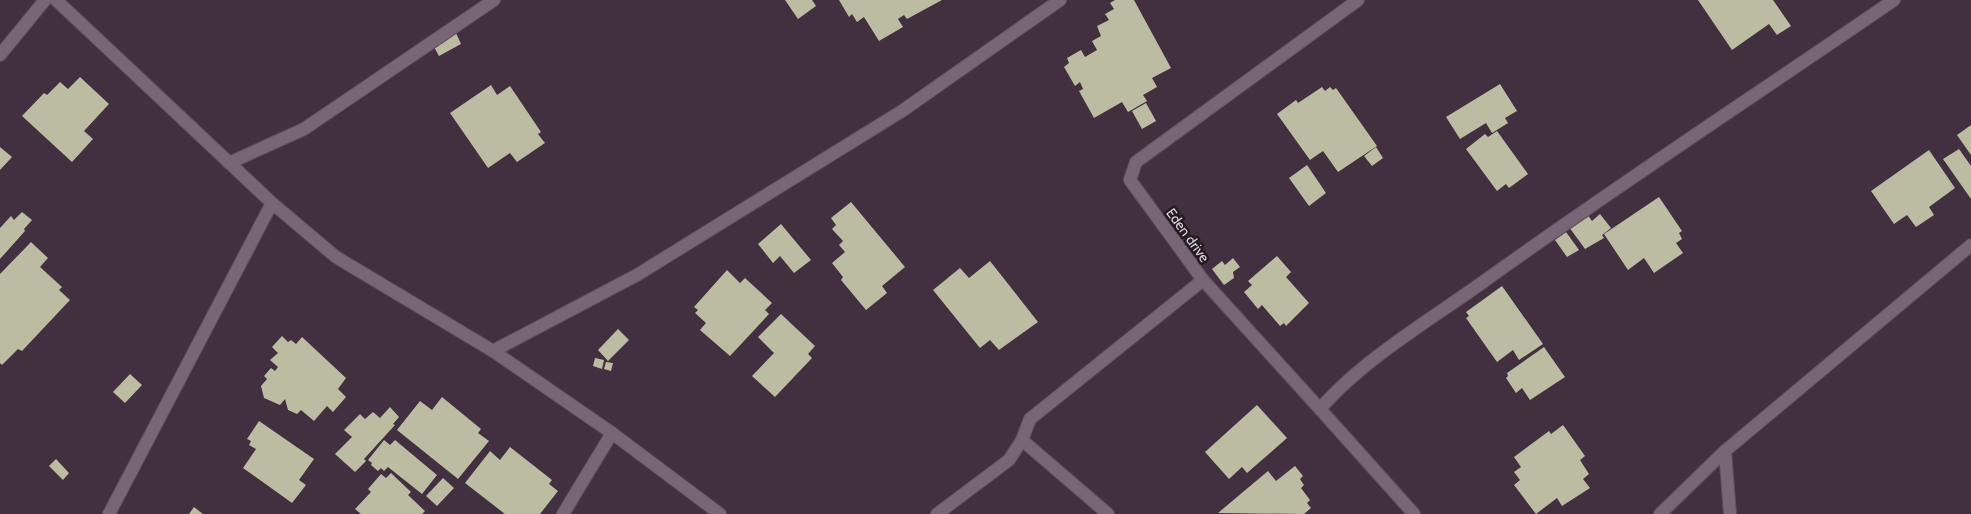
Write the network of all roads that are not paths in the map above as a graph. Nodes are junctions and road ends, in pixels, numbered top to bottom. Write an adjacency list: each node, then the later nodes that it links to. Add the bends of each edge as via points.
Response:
1 (45, 0): 7 (street)
2 (56, 0): 8 (street)
3 (494, 0): 8 (street, via 304,128)
4 (1060, 0): 12 (street, via 885,121 636,275)
5 (1358, 0): 11 (street, Eden drive, via 1136,162 1130,180)
6 (1894, 0): 13 (street, via 1538,242 1364,368)
7 (0, 55)
8 (229, 163): 9 (street)
9 (272, 203): 12 (street, via 336,257); 17 (street)
10 (1971, 245): 16 (street)
11 (1203, 280): 13 (street); 15 (street, Eden drive, via 1030,419)
12 (493, 351): 14 (street)
13 (1320, 409): 22 (street)
14 (612, 433): 18 (street); 19 (street)
15 (1022, 440): 20 (street, Eden drive, via 1008,460); 21 (street)
16 (1725, 451): 23 (street); 24 (street)
17 (109, 514)
18 (563, 514)
19 (720, 514)
20 (937, 514)
21 (1108, 514)
22 (1414, 514)
23 (1660, 514)
24 (1730, 514)

